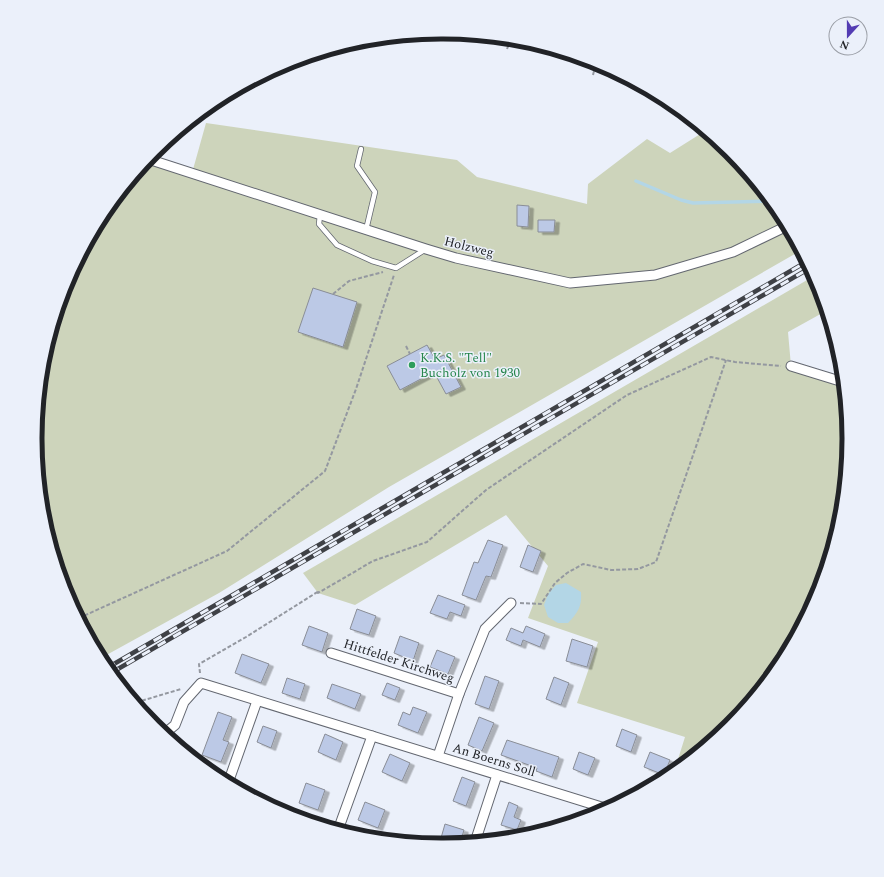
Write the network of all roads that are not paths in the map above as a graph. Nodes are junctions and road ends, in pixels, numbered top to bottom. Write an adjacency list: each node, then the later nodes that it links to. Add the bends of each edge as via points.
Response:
1 (361, 149): 5 (lane, via 357,166 375,192)
2 (155, 161): 3 (street, Holzweg)
3 (320, 215): 5 (street, Holzweg); 6 (lane, via 319,224 337,245 372,261 396,268)
4 (781, 229): 6 (street, Holzweg, via 733,252 655,275 570,283)
5 (366, 230): 6 (street, Holzweg)
6 (426, 249)
7 (791, 366): 8 (street)
8 (837, 380)
9 (512, 603): 11 (street, Hittfelder Kirchweg, via 485,629)
10 (331, 653): 11 (street, Hittfelder Kirchweg)
11 (459, 694): 15 (street, Hittfelder Kirchweg)
12 (257, 701): 13 (street, An Boerns Soll, via 200,683 184,702 175,725); 14 (street, An Boerns Soll); 17 (street)
13 (169, 730)
14 (372, 736): 15 (street, An Boerns Soll); 19 (street)
15 (438, 756): 16 (street, An Boerns Soll)
16 (497, 775): 18 (street, An Boerns Soll); 20 (street)
17 (230, 777)
18 (599, 806)
19 (340, 824)
20 (477, 836)

